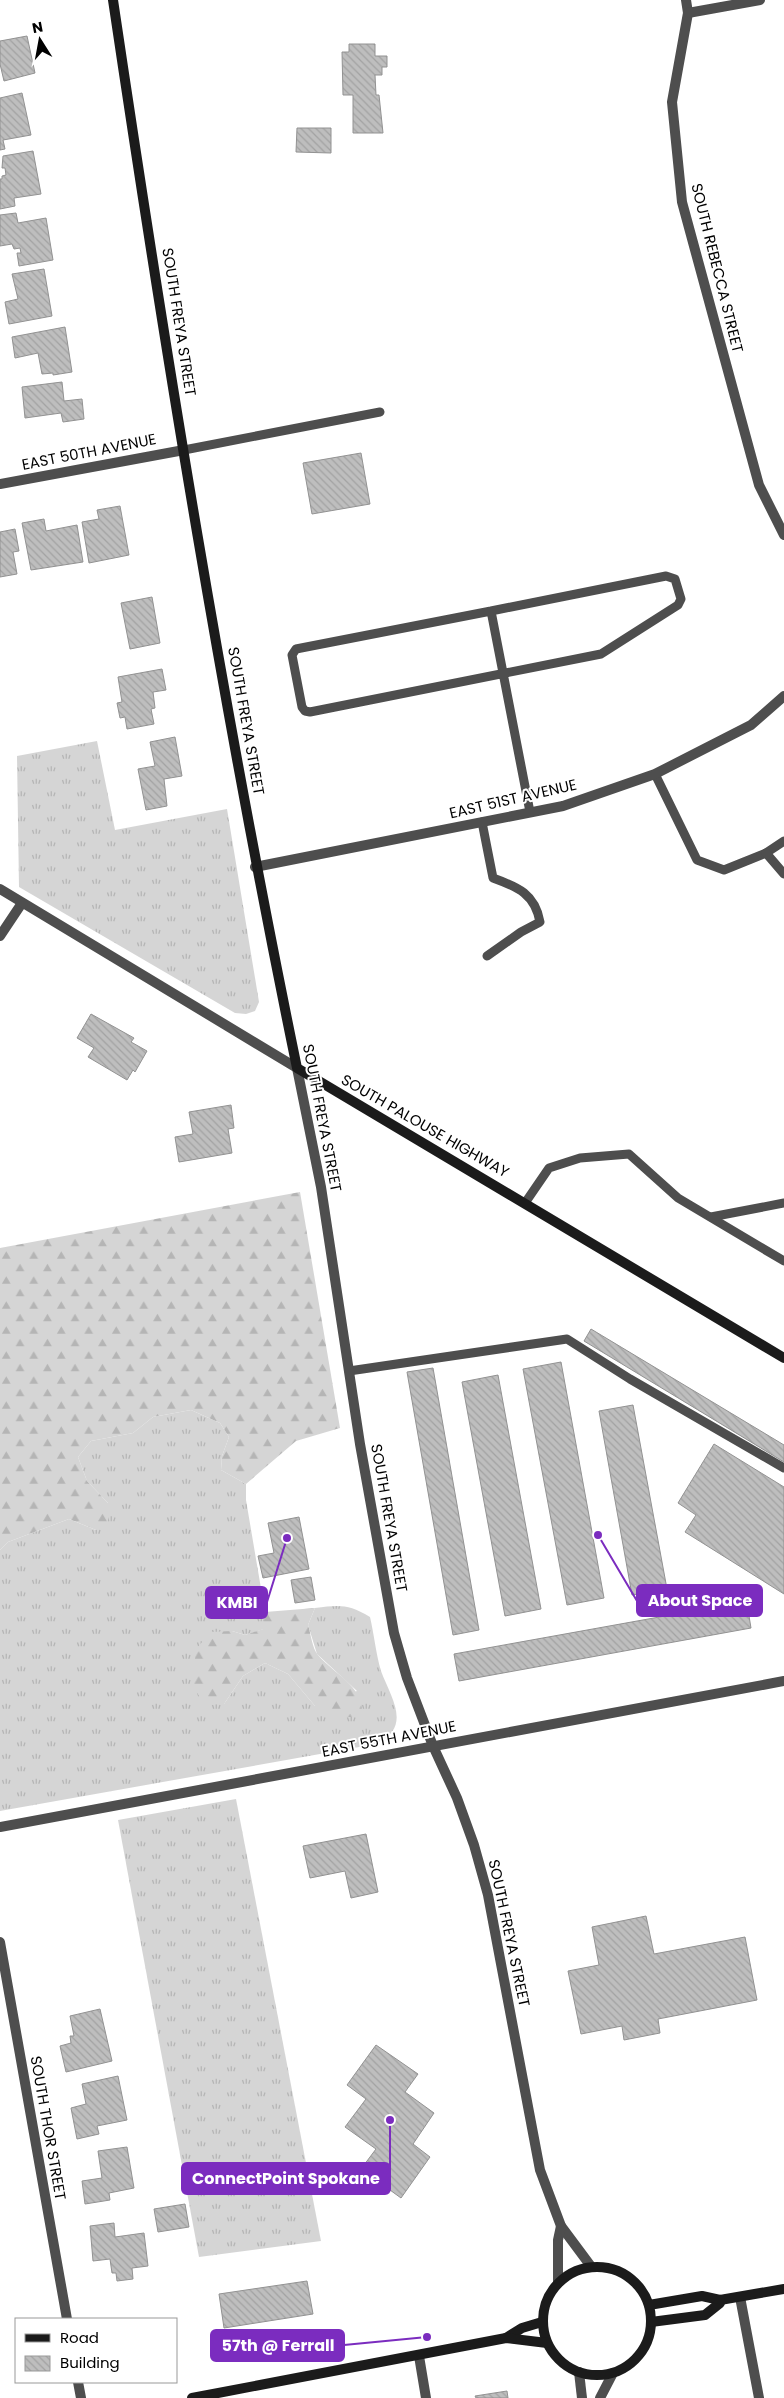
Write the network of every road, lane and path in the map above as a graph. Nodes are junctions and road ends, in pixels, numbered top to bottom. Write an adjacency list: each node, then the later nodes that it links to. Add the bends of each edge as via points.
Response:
1 (113, 0): 6 (main road, SOUTH FREYA STREET)
2 (686, 0): 4 (street, SOUTH REBECCA STREET)
3 (760, 0): 4 (street)
4 (688, 13): 8 (street, SOUTH REBECCA STREET, via 672,102 682,202 759,485)
5 (380, 412): 6 (lane)
6 (184, 450): 7 (street, EAST 50TH AVENUE); 17 (main road, SOUTH FREYA STREET)
7 (0, 484)
8 (784, 534)
9 (491, 611): 10 (lane); 10 (lane, via 666,576 675,579 681,598 678,605 601,654); 10 (lane, via 296,649 292,655 302,707 310,712)
10 (504, 674): 13 (lane)
11 (784, 696): 12 (street, EAST 51ST AVENUE, via 750,725)
12 (655, 774): 13 (street, EAST 51ST AVENUE, via 563,806); 16 (lane, via 697,860 724,870)
13 (530, 812): 14 (street, EAST 51ST AVENUE)
14 (482, 822): 17 (street, EAST 51ST AVENUE); 22 (lane, via 494,878 527,894 540,922)
15 (784, 841): 16 (lane)
16 (766, 853): 18 (lane)
17 (255, 866): 23 (main road, SOUTH FREYA STREET)
18 (784, 874)
19 (0, 889): 20 (street, SOUTH PALOUSE HIGHWAY)
20 (22, 902): 21 (street); 23 (street, SOUTH PALOUSE HIGHWAY)
21 (0, 936)
22 (486, 956)
23 (296, 1068): 24 (main road, SOUTH PALOUSE HIGHWAY); 29 (street, SOUTH FREYA STREET, via 321,1188)
24 (525, 1202): 26 (lane, via 549,1168 580,1158 629,1154 678,1198); 28 (main road, SOUTH PALOUSE HIGHWAY)
25 (784, 1203): 26 (lane)
26 (711, 1217): 27 (lane)
27 (784, 1261)
28 (784, 1358)
29 (349, 1371): 30 (lane, via 567,1339); 32 (street, SOUTH FREYA STREET, via 394,1633)
30 (784, 1468)
31 (784, 1681): 32 (street, EAST 55TH AVENUE)
32 (433, 1746): 33 (street, EAST 55TH AVENUE); 35 (street, SOUTH FREYA STREET, via 457,1798 488,1895 540,2170)
33 (0, 1827)
34 (0, 1942): 42 (street, SOUTH THOR STREET)
35 (560, 2226): 36 (street, SOUTH FREYA STREET); 37 (street, SOUTH FREYA STREET)
36 (590, 2265): 37 (main road); 41 (main road, via 616,2270 631,2278)
37 (558, 2283): 43 (main road, via 547,2301)
38 (784, 2289): 39 (main road)
39 (740, 2297): 40 (main road); 56 (street)
40 (720, 2300): 41 (main road, via 702,2296); 44 (main road, via 704,2315)
41 (649, 2305): 44 (main road)
42 (67, 2318)
43 (542, 2322): 45 (main road, via 522,2328); 46 (main road)
44 (651, 2322): 49 (main road, via 648,2339 640,2354 628,2366)
45 (506, 2338): 46 (main road); 47 (main road)
46 (547, 2344): 48 (main road, via 566,2366)
47 (419, 2356): 52 (main road); 53 (street)
48 (578, 2372): 49 (main road, via 596,2376); 54 (street)
49 (613, 2373): 55 (street)
50 (78, 2383): 51 (street)
51 (81, 2398)
52 (192, 2398)
53 (426, 2398)
54 (582, 2398)
55 (600, 2398)
56 (759, 2398)

